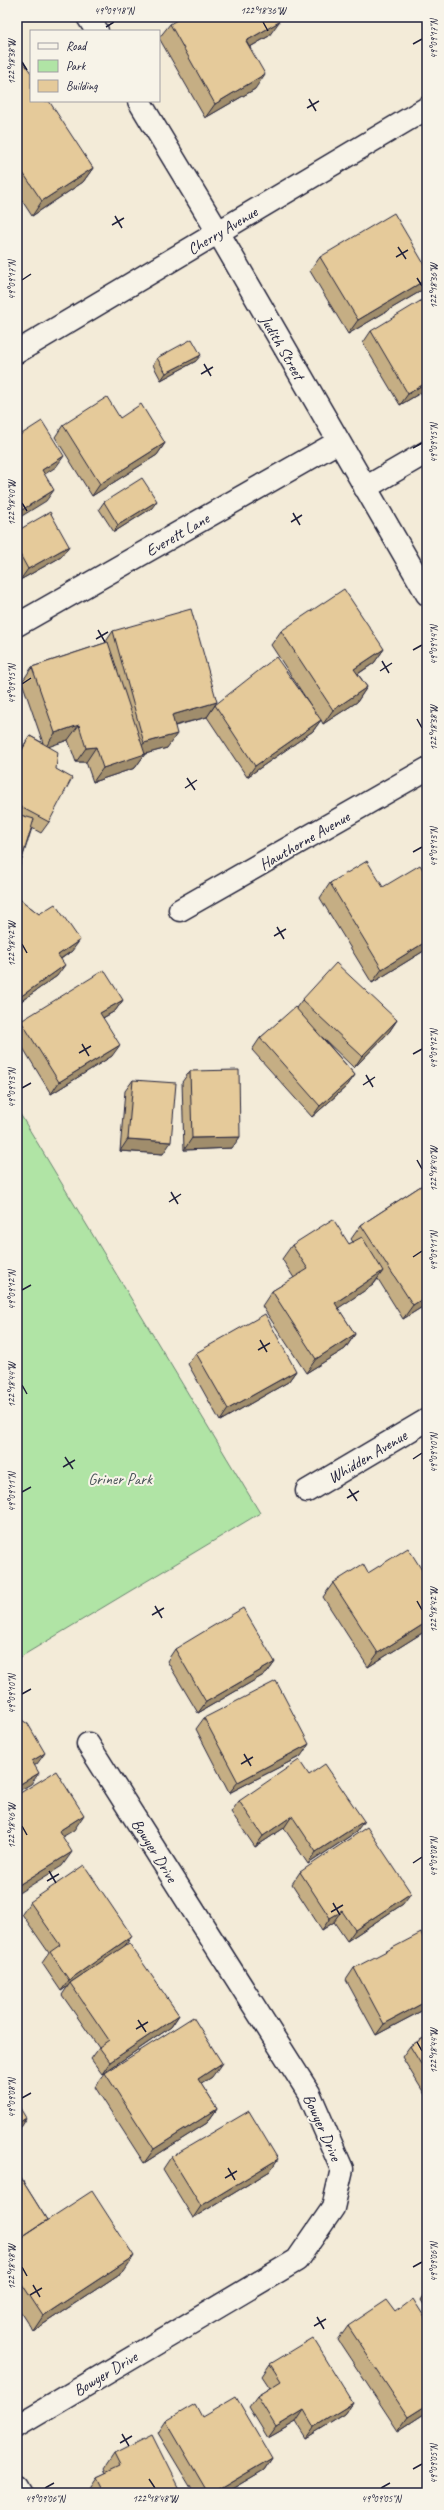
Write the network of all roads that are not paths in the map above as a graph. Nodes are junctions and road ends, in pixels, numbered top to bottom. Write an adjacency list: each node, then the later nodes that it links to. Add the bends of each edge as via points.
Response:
1 (88, 17): 2 (street)
2 (96, 30)
3 (140, 102): 5 (street, Judith Street)
4 (427, 108): 5 (street, Cherry Avenue)
5 (218, 232): 6 (street, Cherry Avenue); 7 (street, Judith Street)
6 (17, 352)
7 (338, 442): 9 (street, Judith Street); 11 (street, Everett Lane)
8 (427, 452): 9 (street)
9 (365, 488): 10 (street, Judith Street)
10 (427, 594)
11 (17, 625)
12 (427, 769): 13 (street, Hawthorne Avenue)
13 (180, 910)
14 (427, 1420): 15 (street, Whidden Avenue)
15 (307, 1491)
16 (88, 1744): 17 (street, Bowyer Drive, via 309,2093 342,2168 332,2208 297,2260)
17 (17, 2426)
18 (17, 2486): 19 (street)
19 (21, 2493)

